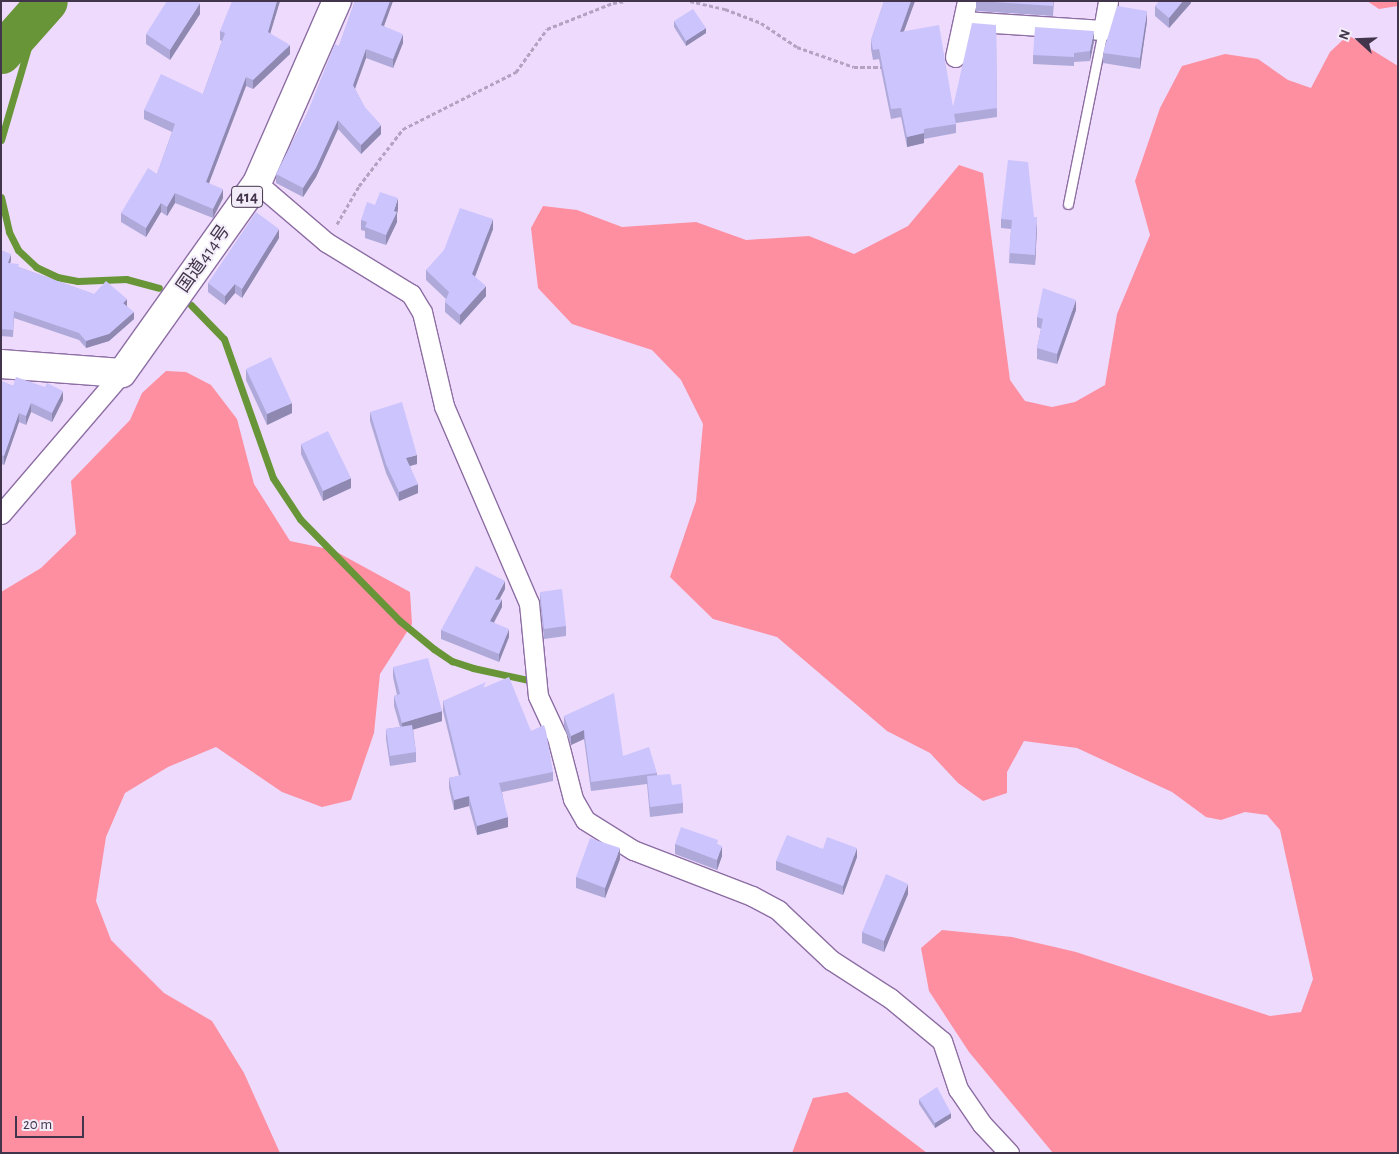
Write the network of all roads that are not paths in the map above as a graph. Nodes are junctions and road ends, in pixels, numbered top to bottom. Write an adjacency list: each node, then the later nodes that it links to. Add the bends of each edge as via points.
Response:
1 (337, 1): 7 (highway, 国道414号 / 414)
2 (967, 1): 4 (street)
3 (1108, 1): 5 (street)
4 (963, 21): 5 (street); 6 (street)
5 (1103, 30): 8 (lane)
6 (955, 57)
7 (257, 183): 10 (highway, 国道414号 / 414); 12 (street, via 326,242 411,294 422,312 444,406 529,603 538,696 557,737 573,799 585,820 633,850 752,896 778,910 831,960 890,998 942,1041 958,1088 982,1124)
8 (1068, 204)
9 (1, 364): 10 (highway)
10 (122, 373): 11 (street)
11 (1, 514)
12 (1008, 1153)

